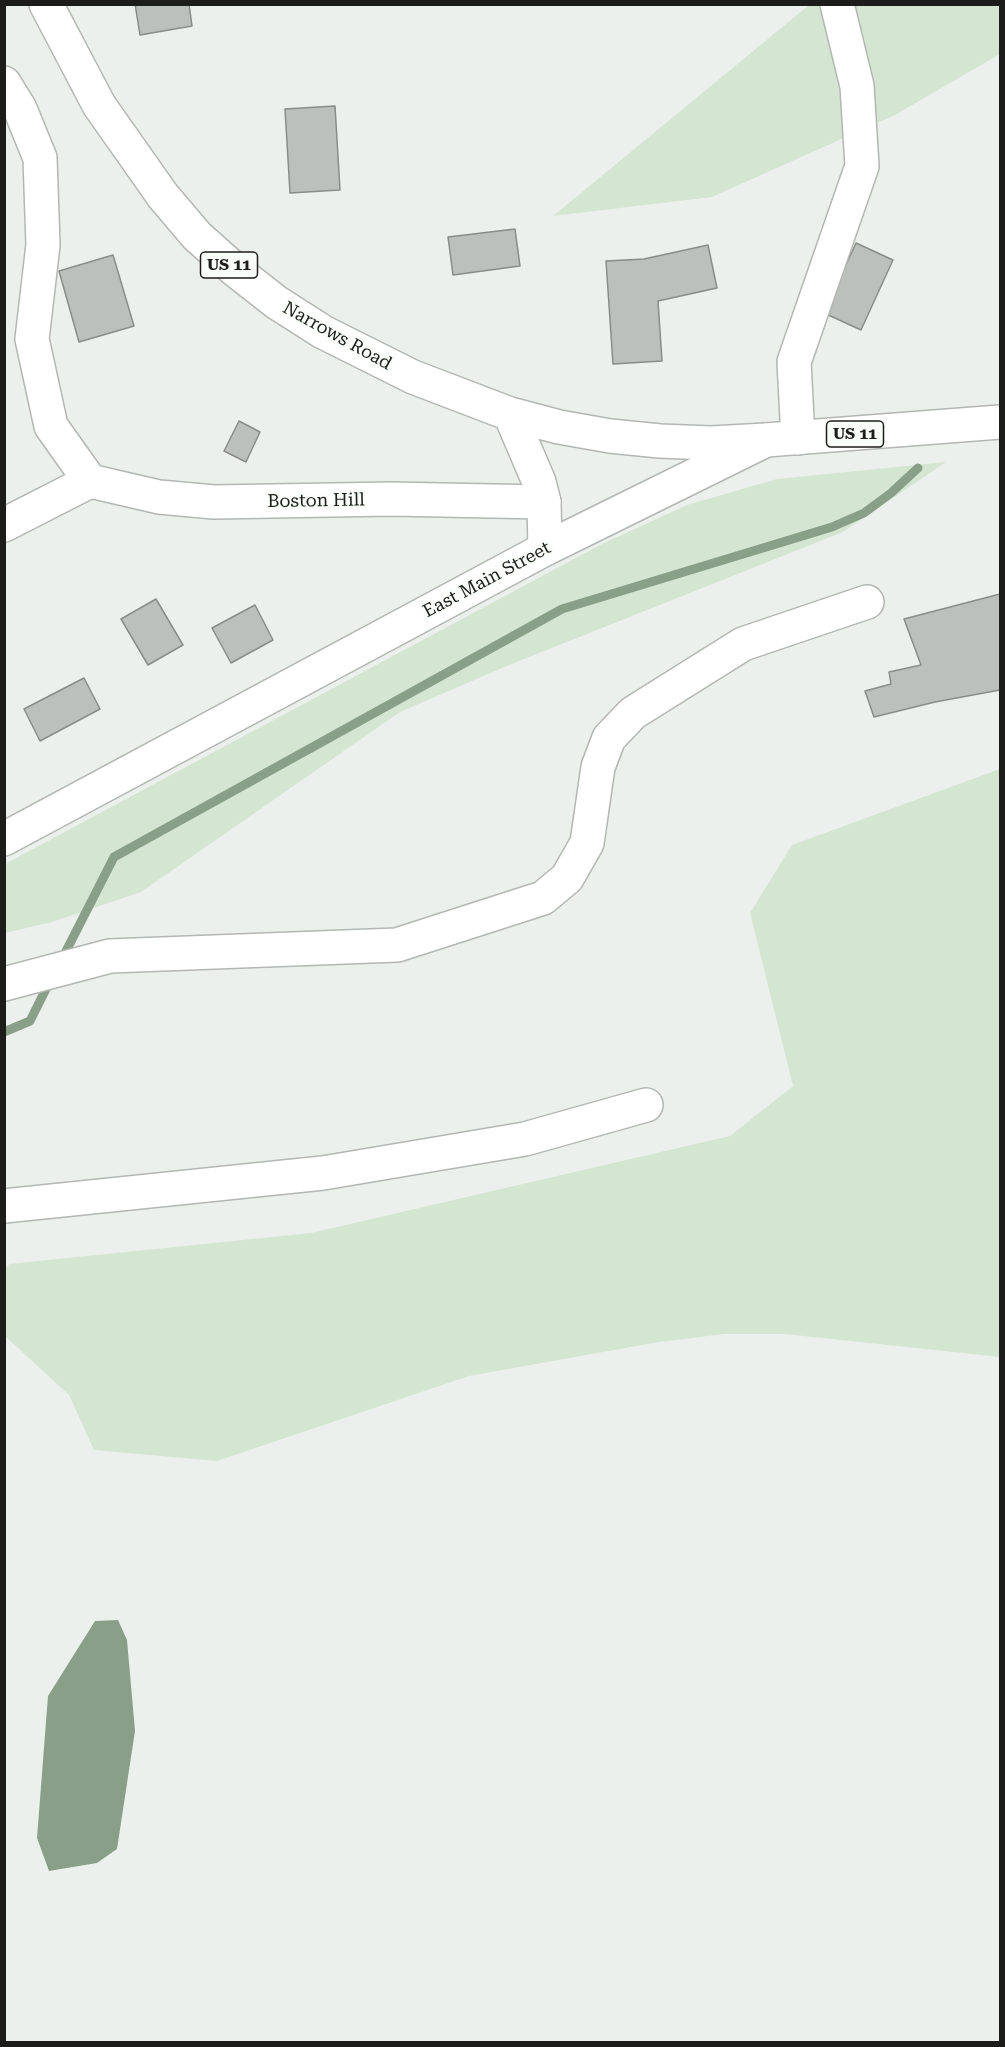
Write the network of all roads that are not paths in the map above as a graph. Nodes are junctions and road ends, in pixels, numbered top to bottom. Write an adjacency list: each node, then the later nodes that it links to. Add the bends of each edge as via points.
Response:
1 (46, 4): 4 (street, Narrows Road / US 11, via 99,105 132,154 197,236 234,269 323,332 432,385)
2 (837, 4): 6 (street, via 857,86 862,166 794,362)
3 (4, 83): 7 (street, via 20,108 40,158 44,245 32,339 51,426)
4 (510, 414): 6 (street, Narrows Road / US 11, via 610,436 711,443); 8 (street, via 532,461)
5 (1000, 422): 6 (street, East Main Street / US 11)
6 (782, 439): 10 (street, East Main Street)
7 (90, 481): 8 (street, Boston Hill, via 159,497 214,502); 9 (street)
8 (544, 502): 10 (street)
9 (4, 525)
10 (545, 549): 12 (street, East Main Street)
11 (867, 602): 13 (street, via 743,644 633,713 609,738 598,767 587,843 567,878 543,898 397,945 110,956)
12 (4, 839)
13 (4, 984)
14 (645, 1105): 15 (street, via 525,1139 323,1173)
15 (4, 1206)

